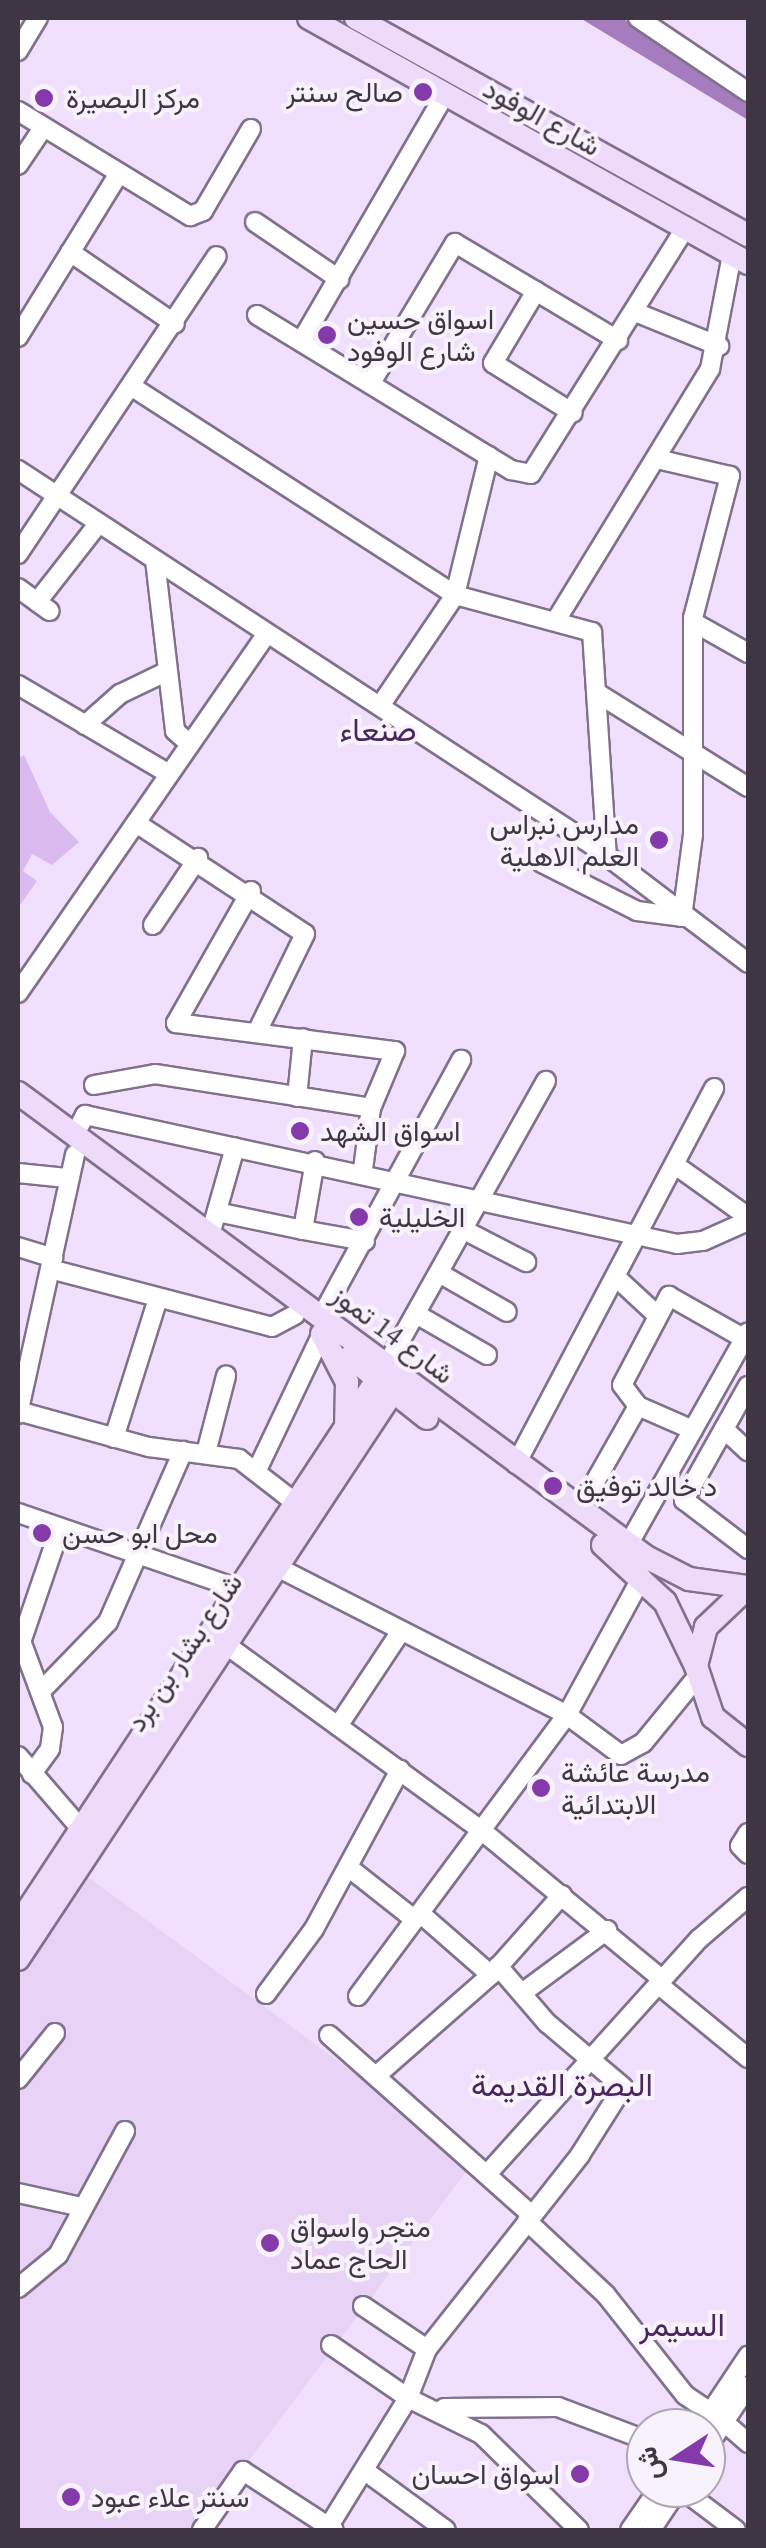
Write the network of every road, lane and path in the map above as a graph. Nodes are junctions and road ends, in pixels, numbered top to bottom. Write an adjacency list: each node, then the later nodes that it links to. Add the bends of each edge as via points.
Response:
1 (38, 18): 5 (street)
2 (309, 18): 7 (main road, شارع الوفود)
3 (356, 18): 15 (main road, شارع الوفود)
4 (638, 18): 6 (street)
5 (18, 51)
6 (748, 92)
7 (444, 96): 14 (main road, شارع الوفود); 19 (street)
8 (18, 110): 9 (street)
9 (43, 128): 11 (street); 12 (street)
10 (251, 129): 12 (street, via 195,216)
11 (18, 165)
12 (118, 174): 16 (street)
13 (255, 222): 19 (street)
14 (684, 232): 18 (main road, شارع الوفود); 22 (street)
15 (748, 236)
16 (70, 252): 21 (street); 24 (street)
17 (216, 256): 24 (street)
18 (740, 259): 28 (street)
19 (339, 279): 26 (street)
20 (536, 291): 27 (street); 29 (street, via 455,243); 31 (street, via 494,364)
21 (26, 307): 25 (street)
22 (635, 312): 27 (street); 28 (street)
23 (257, 316): 26 (street)
24 (175, 324): 30 (street)
25 (18, 337)
26 (302, 340): 29 (street)
27 (618, 340): 31 (street)
28 (719, 346): 33 (street)
29 (372, 381): 32 (street)
30 (134, 388): 35 (street); 40 (street)
31 (573, 413): 32 (street, via 531,474)
32 (489, 456): 40 (street)
33 (658, 459): 41 (street); 42 (street, via 730,476)
34 (18, 470): 35 (street)
35 (60, 498): 36 (street); 37 (street)
36 (98, 524): 38 (street); 39 (street, via 43,606)
37 (18, 554)
38 (155, 560): 43 (street); 45 (street)
39 (18, 588)
40 (456, 595): 41 (street); 48 (street)
41 (558, 617): 47 (street, via 592,632)
42 (692, 622): 44 (street); 51 (street)
43 (267, 634): 48 (street); 50 (street)
44 (748, 653)
45 (166, 672): 49 (street, via 120,694); 50 (street, via 174,731)
46 (18, 685): 49 (street)
47 (597, 693): 51 (street); 55 (street)
48 (382, 703): 55 (street)
49 (85, 725): 52 (street)
50 (190, 744): 52 (street)
51 (689, 750): 53 (street); 59 (street, via 694,835)
52 (170, 774): 54 (street)
53 (748, 786)
54 (136, 822): 56 (street); 62 (street)
55 (607, 856): 59 (street)
56 (198, 858): 58 (street); 60 (street)
57 (542, 863): 59 (street, via 637,911)
58 (251, 892): 63 (street, via 306,934); 63 (street, via 176,1023)
59 (682, 918): 61 (street)
60 (153, 925)
61 (748, 963)
62 (18, 993)
63 (257, 1032): 64 (street)
64 (303, 1038): 70 (street); 71 (street, via 395,1051)
65 (461, 1060): 80 (street)
66 (546, 1081): 81 (street)
67 (94, 1085): 70 (street, via 155,1074)
68 (714, 1088): 76 (street)
69 (18, 1093): 73 (main road, شارع 14 تموز)
70 (297, 1096): 71 (street)
71 (371, 1108): 77 (street)
72 (18, 1112): 73 (main road, شارع 14 تموز)
73 (74, 1145): 74 (street, via 85,1115); 79 (street); 83 (main road, شارع 14 تموز); 96 (main road, شارع 14 تموز)
74 (235, 1146): 75 (street); 83 (street)
75 (315, 1161): 77 (street); 84 (street)
76 (678, 1167): 82 (street); 86 (street)
77 (363, 1170): 80 (street)
78 (18, 1173): 79 (street)
79 (68, 1178): 90 (street)
80 (398, 1179): 81 (street); 87 (street)
81 (482, 1198): 85 (street); 86 (street)
82 (748, 1219): 86 (street, via 689,1244)
83 (214, 1224): 84 (street); 98 (main road, شارع 14 تموز)
84 (304, 1230): 87 (street)
85 (464, 1230): 89 (street); 91 (street)
86 (644, 1233): 92 (street)
87 (365, 1240): 98 (street)
88 (18, 1248): 90 (street)
89 (526, 1262)
90 (52, 1264): 93 (street); 100 (street)
91 (439, 1273): 94 (street); 95 (street)
92 (618, 1279): 97 (street); 115 (street)
93 (156, 1302): 96 (street, via 272,1327); 111 (street)
94 (507, 1312)
95 (416, 1314): 101 (street); 103 (street)
96 (295, 1315): 98 (main road, شارع 14 تموز)
97 (658, 1316): 99 (street, via 674,1296); 105 (street, via 622,1385)
98 (322, 1325): 103 (main road, شارع 14 تموز); 110 (main road, via 347,1382); 116 (street)
99 (747, 1336): 109 (street)
100 (26, 1342): 106 (street)
101 (487, 1354)
102 (226, 1376): 114 (street)
103 (390, 1379): 107 (main road, شارع 14 تموز); 110 (main road, شارع بشار بن برد); 115 (main road, شارع 14 تموز)
104 (748, 1386): 108 (street)
105 (638, 1406): 109 (street); 118 (street)
106 (18, 1412): 111 (street)
107 (425, 1416): 110 (main road, via 380,1420); 125 (main road, شارع 14 تموز)
108 (724, 1429): 112 (street); 122 (street, via 684,1500)
109 (693, 1430): 121 (street)
110 (356, 1431): 117 (main road, شارع بشار بن برد); 124 (main road, شارع بشار بن برد)
111 (114, 1438): 113 (street)
112 (748, 1451)
113 (183, 1452): 114 (street); 123 (street)
114 (206, 1453): 116 (street)
115 (516, 1464): 118 (main road, شارع 14 تموز)
116 (258, 1468): 117 (street)
117 (296, 1503): 127 (main road, شارع بشار بن برد)
118 (579, 1510): 121 (main road, شارع 14 تموز)
119 (18, 1513): 120 (street)
120 (60, 1528): 123 (street); 130 (street)
121 (628, 1545): 126 (main road, شارع 14 تموز, via 689,1579)
122 (748, 1549)
123 (137, 1556): 127 (street); 132 (street, via 108,1622)
124 (276, 1567): 128 (street); 129 (main road, شارع بشار بن برد)
125 (642, 1577): 131 (main road, شارع 14 تموز, via 682,1630); 133 (street)
126 (748, 1587): 131 (main road, via 706,1627)
127 (240, 1589): 139 (main road, شارع بشار بن برد)
128 (402, 1631): 133 (street); 134 (street)
129 (225, 1644): 134 (street); 149 (main road, شارع بشار بن برد)
130 (20, 1649): 132 (street)
131 (697, 1672): 133 (street, via 643,1742 621,1755); 135 (main road, شارع 14 تموز, via 713,1717)
132 (44, 1688): 138 (street, via 50,1749)
133 (567, 1716): 140 (street)
134 (338, 1726): 137 (street)
135 (748, 1745)
136 (18, 1756): 138 (street)
137 (400, 1770): 140 (street); 143 (street)
138 (32, 1774): 139 (street)
139 (81, 1830): 147 (main road, شارع بشار بن برد)
140 (481, 1830): 144 (street); 146 (street)
141 (748, 1834): 142 (street, via 740,1846)
142 (748, 1854)
143 (348, 1867): 146 (street); 153 (street)
144 (562, 1895): 148 (street); 150 (street)
145 (748, 1898): 151 (street)
146 (418, 1917): 150 (street); 154 (street)
147 (18, 1925)
148 (607, 1930): 151 (street); 152 (street)
149 (18, 1958)
150 (495, 1970): 152 (street); 159 (street)
151 (660, 1982): 157 (street); 158 (street)
152 (522, 1993): 158 (street)
153 (266, 1994)
154 (358, 1996)
155 (55, 2033): 160 (street)
156 (329, 2034): 159 (street)
157 (748, 2058)
158 (592, 2064): 162 (street); 165 (street, via 623,2087)
159 (377, 2075): 162 (street)
160 (18, 2079)
161 (125, 2131): 164 (street)
162 (489, 2172): 165 (street)
163 (18, 2193): 164 (street)
164 (81, 2206): 167 (street, via 65,2244)
165 (530, 2218): 171 (street); 176 (street, via 606,2295)
166 (18, 2262): 167 (street)
167 (41, 2270): 168 (street)
168 (18, 2288)
169 (363, 2306): 171 (street)
170 (331, 2345): 174 (street)
171 (426, 2349): 174 (street)
172 (748, 2356): 177 (street)
173 (748, 2386): 178 (street)
174 (408, 2398): 175 (street); 182 (street)
175 (439, 2408): 180 (street, via 558,2407); 189 (street, via 516,2461)
176 (698, 2408)
177 (718, 2408)
178 (725, 2408)
179 (726, 2430): 181 (street)
180 (626, 2432)
181 (748, 2442)
182 (365, 2472): 186 (street); 188 (street)
183 (645, 2508): 190 (street)
184 (666, 2508): 191 (street)
185 (707, 2508): 192 (street)
186 (332, 2528): 187 (street, via 243,2471)
187 (202, 2530)
188 (446, 2530)
189 (578, 2530)
190 (630, 2530)
191 (651, 2530)
192 (736, 2530)

